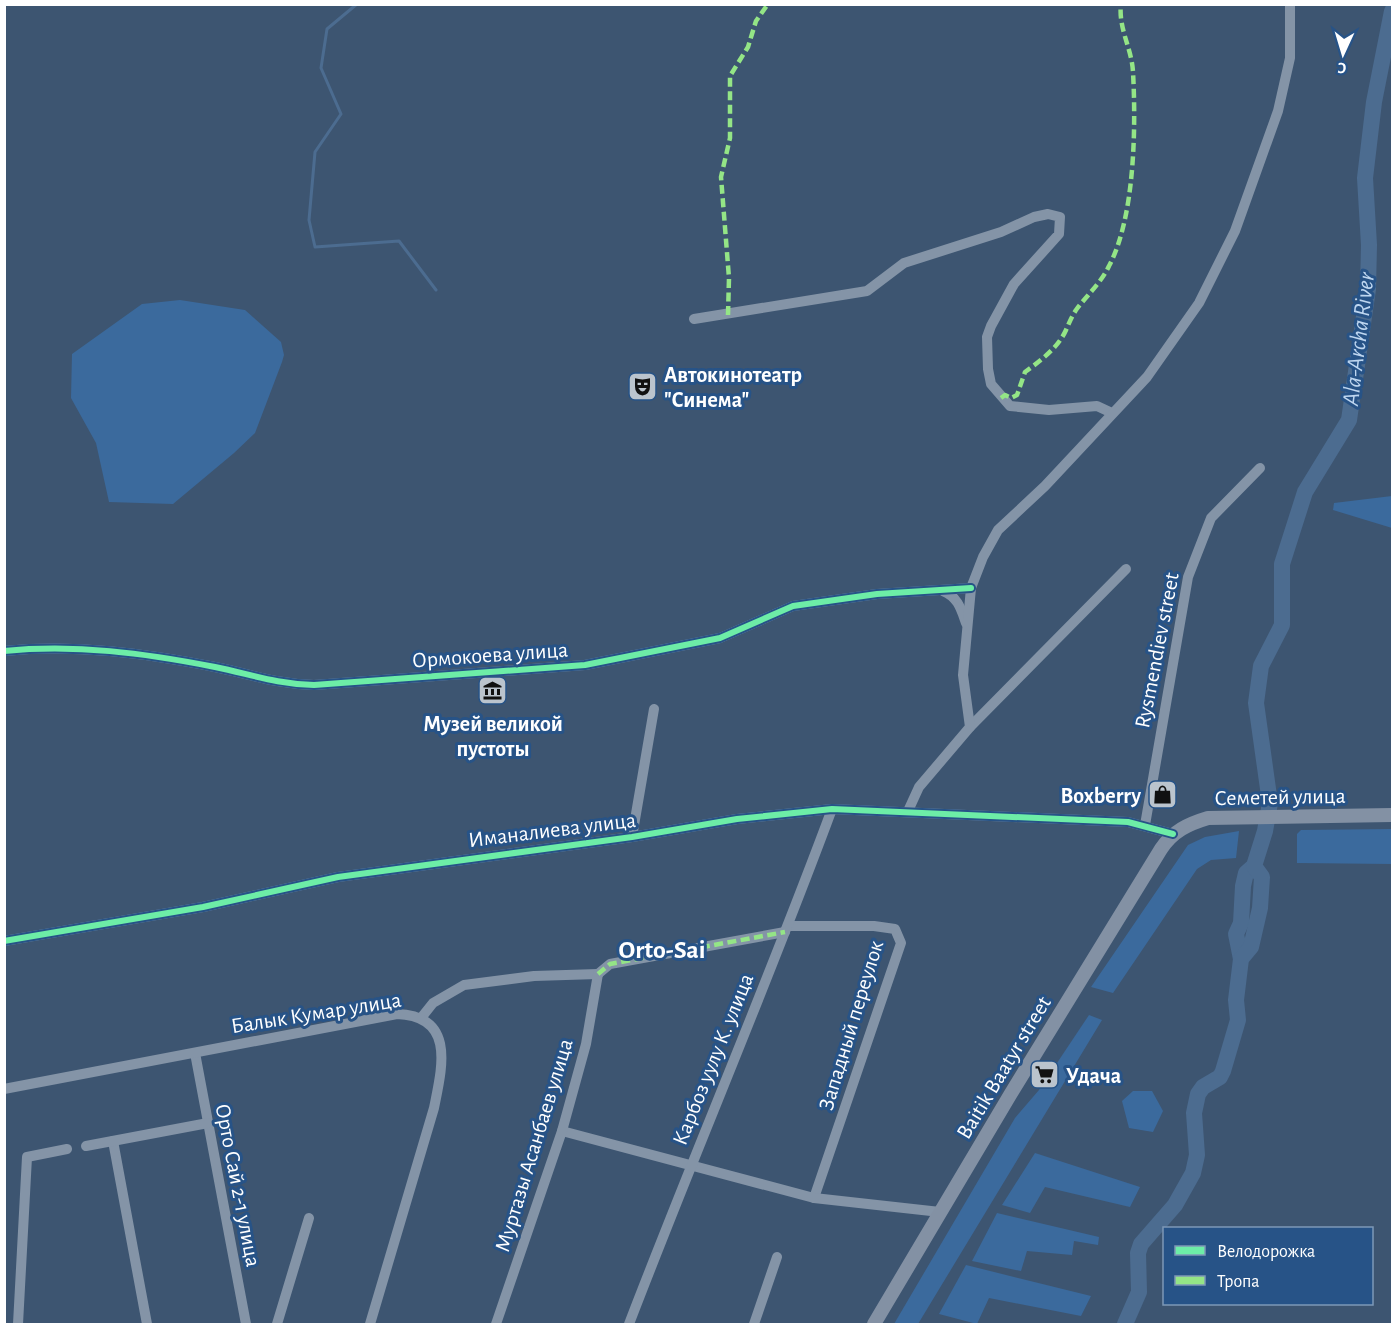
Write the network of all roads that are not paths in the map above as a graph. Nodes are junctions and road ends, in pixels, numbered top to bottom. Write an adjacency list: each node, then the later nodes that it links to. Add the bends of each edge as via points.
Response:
1 (1290, 4): 3 (street, via 1288,74 1235,231 1175,340 1148,377)
2 (694, 319): 3 (street, via 867,291 904,263 1001,232 1034,217 1055,214 1060,217 1059,234 1014,284 990,326 987,352 992,384 1010,406 1049,410 1096,406)
3 (1112, 413): 6 (street, via 998,530 982,557)
4 (1260, 468): 15 (street, Rysmendiev street, via 1211,518 1188,576)
5 (1126, 569): 11 (street)
6 (971, 588): 7 (street, Ормокоева улица); 8 (street)
7 (942, 591): 8 (street, via 958,602); 9 (street, Ормокоева улица, via 877,594 793,606 720,638 585,665 314,685 283,684 130,652 50,647)
8 (967, 626): 11 (street, via 963,675)
9 (4, 651)
10 (654, 709): 17 (street)
11 (970, 727): 13 (street, via 919,787)
12 (832, 809): 13 (street, Иманалиева улица); 17 (street, Иманалиева улица, via 737,819); 18 (street, Карбоз уулу К. улица)
13 (908, 810): 15 (street, Иманалиева улица)
14 (1392, 814): 16 (main road, Семетей улица, via 1233,816 1191,823)
15 (1145, 825): 16 (street, Иманалиева улица)
16 (1173, 834): 31 (main road, Baitik Baatyr street)
17 (633, 837): 19 (street, Иманалиева улица, via 338,877 203,907)
18 (787, 929): 20 (street, via 610,964); 29 (street, Карбоз уулу К. улица); 30 (street, Западный переулок, via 874,926 895,929 900,943)
19 (4, 941)
20 (598, 974): 21 (street, via 534,976 464,985 433,1003); 25 (street, Муртазы Асанбаев улица, via 586,1044)
21 (421, 1018): 22 (street, Балык Кумар улица, via 397,1014); 38 (street, Балык Кумар улица, via 432,1025 441,1043 441,1075)
22 (195, 1053): 23 (street, Балык Кумар улица); 24 (street, Орто Сай 2-1 улица)
23 (4, 1089)
24 (208, 1123): 26 (street); 36 (street, Орто Сай 2-1 улица)
25 (562, 1131): 29 (street); 39 (street, Муртазы Асанбаев улица)
26 (113, 1141): 27 (street); 35 (street)
27 (86, 1146)
28 (67, 1149): 34 (street, via 27,1157)
29 (690, 1164): 30 (street); 40 (street, Карбоз уулу К. улица)
30 (814, 1198): 31 (street)
31 (940, 1212): 42 (main road, Baitik Baatyr street)
32 (309, 1218): 37 (street)
33 (777, 1257): 41 (street)
34 (18, 1324)
35 (147, 1324)
36 (246, 1324)
37 (277, 1324)
38 (370, 1324)
39 (496, 1324)
40 (629, 1324)
41 (754, 1324)
42 (874, 1324)

